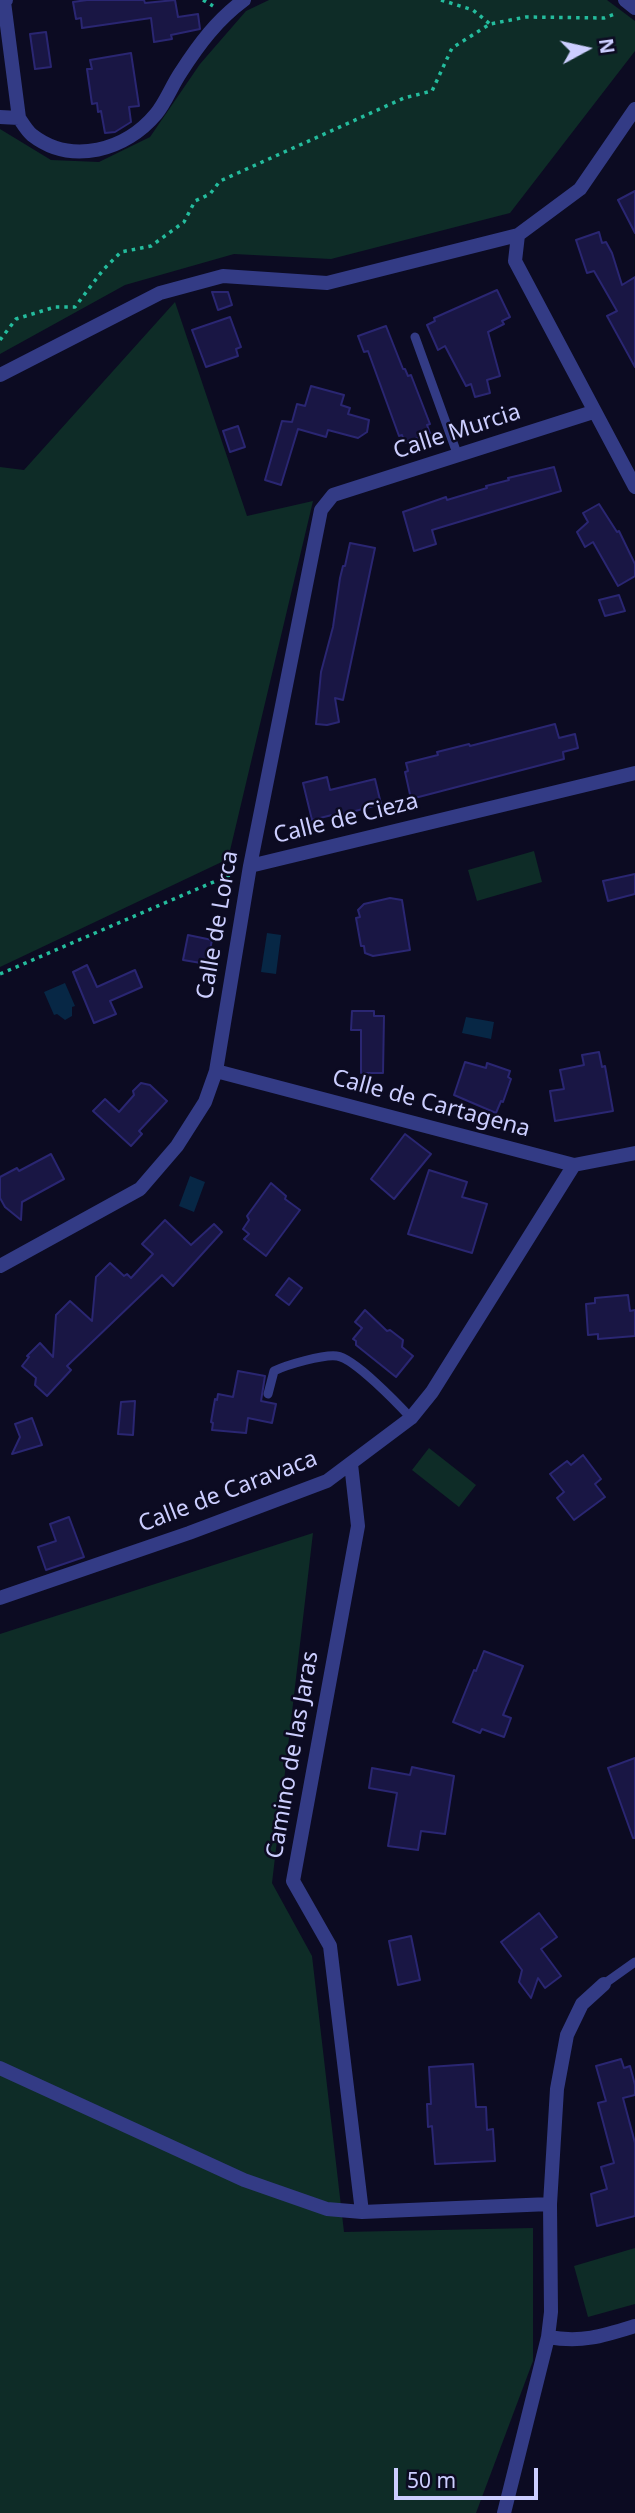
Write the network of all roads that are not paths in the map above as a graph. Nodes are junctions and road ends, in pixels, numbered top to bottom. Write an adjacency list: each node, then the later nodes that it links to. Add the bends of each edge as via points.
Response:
1 (6, 0): 5 (street)
2 (244, 0): 5 (street, via 207,34 156,114 128,138 103,150 80,153 54,148 31,135)
3 (635, 109): 6 (street, via 580,189)
4 (0, 117): 5 (street)
5 (19, 118)
6 (518, 235): 8 (street, via 327,283 223,276 160,293); 9 (street, via 515,261)
7 (415, 337): 10 (lane)
8 (0, 375)
9 (593, 412): 10 (street, Calle Murcia); 11 (street)
10 (458, 456): 12 (street, Calle Murcia)
11 (635, 487)
12 (333, 495): 14 (street, Calle de Lorca, via 321,510)
13 (635, 773): 14 (street, Calle de Cieza)
14 (250, 866): 15 (street, Calle de Lorca)
15 (216, 1071): 17 (street, Calle de Cartagena); 18 (street, Calle de Lorca, via 205,1102 177,1146 140,1189)
16 (635, 1153): 17 (street, Calle de Cartagena)
17 (574, 1165): 20 (street, Calle de Caravaca, via 432,1392)
18 (0, 1266)
19 (268, 1394): 20 (lane, via 274,1371 338,1356 355,1365)
20 (411, 1418): 21 (street, Calle de Caravaca)
21 (351, 1464): 22 (street, Calle de Caravaca, via 327,1481); 27 (street, Camino de las Jaras, via 358,1526 293,1881 330,1946)
22 (0, 1598)
23 (635, 1962): 24 (lane)
24 (604, 1984): 26 (street, via 582,2004 567,2035 557,2089)
25 (0, 2068): 27 (street, via 244,2180 327,2209)
26 (550, 2204): 27 (street); 29 (street)
27 (362, 2212)
28 (635, 2326): 29 (street, via 571,2341)
29 (548, 2337): 30 (street)
30 (504, 2513)

